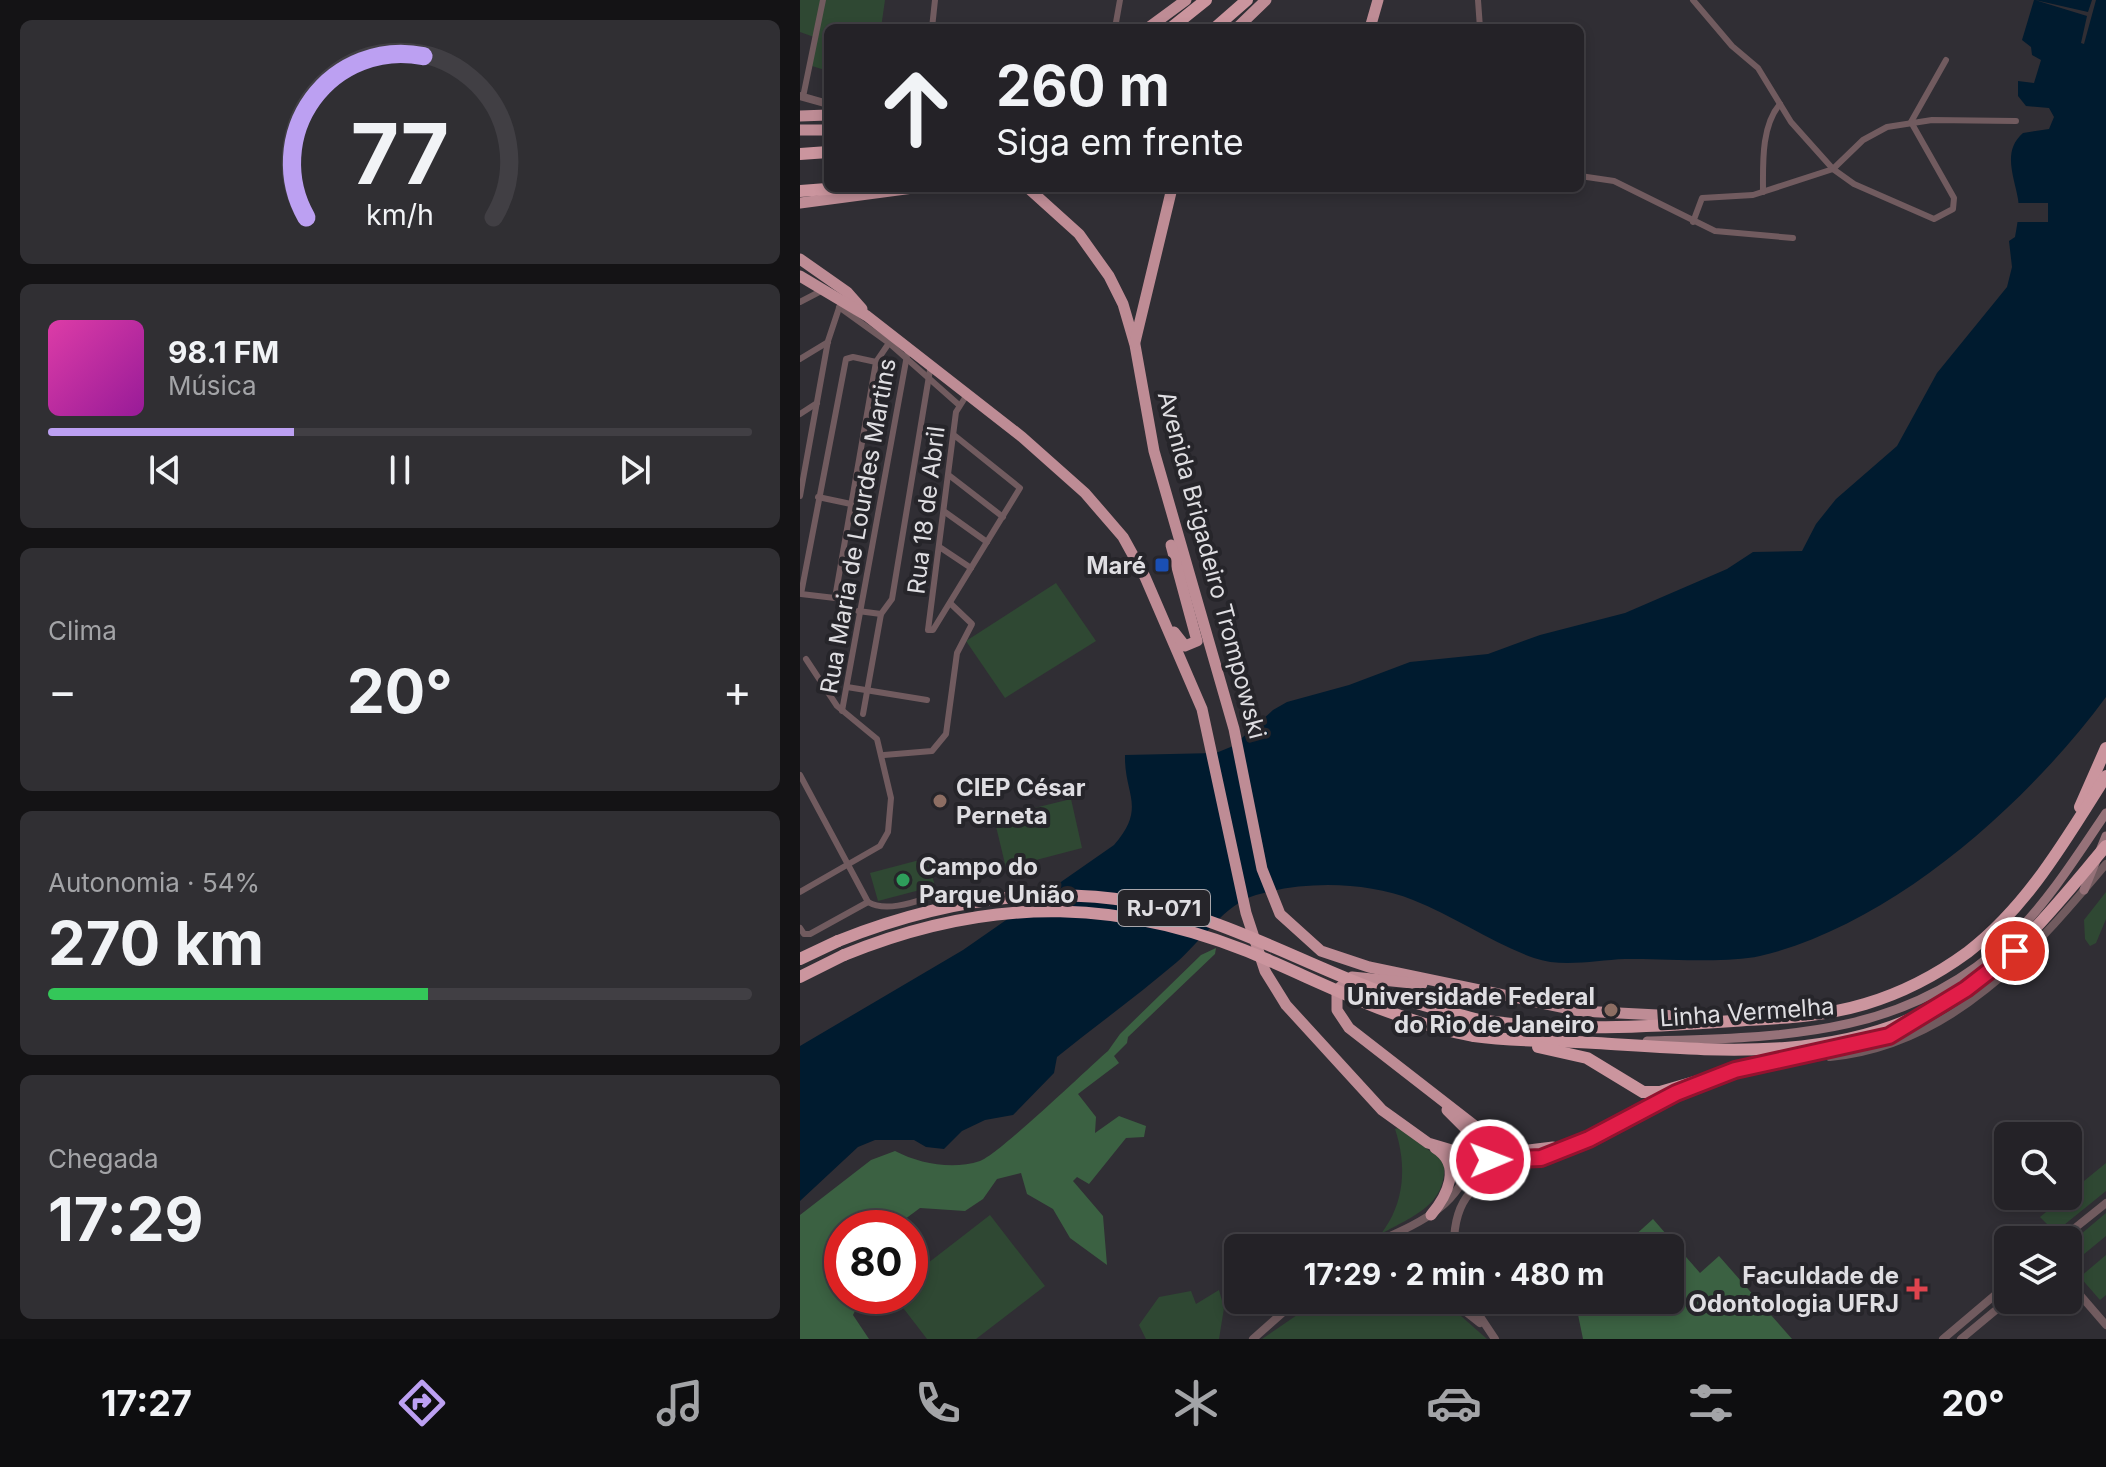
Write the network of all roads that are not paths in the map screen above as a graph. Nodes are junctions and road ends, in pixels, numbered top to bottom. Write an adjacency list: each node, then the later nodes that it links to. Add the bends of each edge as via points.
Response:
1 (823, 0): 20 (street)
2 (935, 0): 11 (street)
3 (1120, 0): 12 (street)
4 (1186, 0): 13 (highway)
5 (1206, 0): 14 (highway)
6 (1247, 0): 15 (highway)
7 (1266, 0): 16 (highway)
8 (1378, 0): 17 (highway)
9 (1478, 0): 18 (street)
10 (1693, 0): 22 (street, via 1758,68)
11 (932, 24)
12 (1116, 24)
13 (1153, 24)
14 (1176, 24)
15 (1220, 24)
16 (1241, 24)
17 (1371, 24)
18 (1480, 24)
19 (1946, 60): 26 (street)
20 (801, 97): 21 (street)
21 (824, 103)
22 (1780, 104): 31 (street); 37 (street, via 1766,141)
23 (824, 115): 24 (highway)
24 (800, 116)
25 (2016, 121): 26 (street)
26 (1911, 122): 31 (street, via 1870,134); 31 (street, via 1954,198 1947,214 1928,217)
27 (800, 130): 28 (highway)
28 (824, 130)
29 (824, 152): 30 (highway)
30 (800, 154)
31 (1833, 169): 37 (street)
32 (1584, 177): 41 (street, via 1614,181)
33 (800, 191): 38 (highway)
34 (862, 192): 38 (highway)
35 (1033, 192): 50 (highway, Avenida Brigadeiro Trompowski, via 1079,234 1109,276)
36 (1171, 192): 50 (highway)
37 (1763, 192): 41 (street, via 1702,198)
38 (837, 194): 39 (highway); 40 (highway)
39 (800, 203)
40 (800, 210)
41 (1693, 222): 42 (street, via 1726,234)
42 (1793, 238)
43 (800, 259): 48 (highway, via 847,292)
44 (800, 276): 45 (highway, Avenida Brigadeiro Trompowski)
45 (823, 290): 46 (street); 47 (highway, Avenida Brigadeiro Trompowski)
46 (800, 302)
47 (839, 304): 48 (highway, Avenida Brigadeiro Trompowski); 49 (street); 51 (street)
48 (867, 316): 52 (highway, Avenida Brigadeiro Trompowski)
49 (828, 341): 53 (street); 57 (street)
50 (1134, 342): 65 (highway, Avenida Brigadeiro Trompowski)
51 (889, 343): 52 (street); 54 (street)
52 (908, 352): 55 (highway, Avenida Brigadeiro Trompowski); 74 (street, Rua Maria de Lourdes Martins)
53 (800, 359)
54 (876, 362): 63 (street, via 846,359); 64 (street)
55 (930, 371): 56 (highway, Avenida Brigadeiro Trompowski); 58 (street); 75 (street, via 892,599)
56 (968, 393): 58 (street, Rua 18 de Abril); 73 (highway, Avenida Brigadeiro Trompowski, via 1097,506 1135,556)
57 (817, 403): 59 (street); 62 (street)
58 (959, 405): 60 (street, Rua 18 de Abril)
59 (800, 414)
60 (954, 435): 61 (street, Rua 18 de Abril); 67 (street, via 1020,488)
61 (950, 476): 66 (street, Rua 18 de Abril); 67 (street)
62 (800, 496)
63 (818, 497): 64 (street); 71 (street)
64 (851, 504): 71 (street, via 835,598)
65 (1170, 510): 73 (highway, via 1168,535 1197,636 1194,644 1182,643); 99 (highway, Avenida Brigadeiro Trompowski, via 1234,729 1267,887 1280,914 1305,939 1343,960)
66 (945, 512): 68 (street); 69 (street, Rua 18 de Abril)
67 (1003, 517): 68 (street)
68 (987, 542): 70 (street)
69 (941, 548): 70 (street); 72 (street, Rua 18 de Abril, via 928,630)
70 (971, 568): 72 (street)
71 (801, 594)
72 (950, 603): 83 (street, via 972,624 957,653 946,734 932,751)
73 (1158, 608): 107 (highway, Avenida Brigadeiro Trompowski, via 1198,697 1246,913 1265,971 1286,1005 1382,1110)
74 (858, 611): 75 (street); 77 (street, Rua Maria de Lourdes Martins)
75 (881, 614): 78 (street)
76 (806, 659): 80 (street)
77 (847, 687): 78 (street); 80 (street, Rua Maria de Lourdes Martins)
78 (867, 692): 79 (street); 81 (street)
79 (927, 700)
80 (842, 711): 83 (street, via 877,739)
81 (863, 714)
82 (2106, 748): 87 (highway)
83 (884, 755): 90 (street, via 891,798 888,832 880,846)
84 (800, 775): 90 (street)
85 (2106, 776): 87 (highway, Linha Vermelha / RJ-071)
86 (2106, 813): 103 (main road, Linha Vermelha, via 2012,937 1980,965 1925,998 1871,1020 1817,1032)
87 (2070, 833): 101 (highway, Linha Vermelha / RJ-071, via 2010,914 1945,967 1866,1004)
88 (2106, 836): 92 (main road)
89 (2106, 846): 100 (highway, Linha Vermelha / RJ-071, bridge, via 2026,940 1979,980)
90 (847, 863): 93 (street); 95 (street)
91 (2106, 864): 92 (street, Avenida Brigadeiro Trompowski)
92 (2084, 890): 104 (street, Avenida Brigadeiro Trompowski, via 2019,964 1941,1020 1866,1052)
93 (800, 892)
94 (943, 893): 95 (street, via 879,907)
95 (868, 902): 96 (street)
96 (802, 931)
97 (800, 959): 101 (highway, Linha Vermelha / RJ-071, bridge, via 929,909 998,897 1116,899 1206,920 1395,997 1479,1020 1548,1026)
98 (800, 977): 102 (highway, Linha Vermelha / RJ-071, bridge, via 908,930 985,914 1037,909 1114,914 1220,940 1383,1012)
99 (1455, 985): 101 (highway, Linha Vermelha, via 1589,1012); 106 (highway, via 1358,976 1344,980 1337,990 1341,1019)
100 (1937, 1006): 103 (highway, Linha Vermelha / RJ-071, via 1860,1035 1783,1048); 104 (highway, via 1889,1036)
101 (1752, 1020)
102 (1508, 1041): 103 (highway, Linha Vermelha / RJ-071); 105 (highway, via 1587,1058 1643,1092)
103 (1592, 1043)
104 (1783, 1061): 105 (highway, Avenida Brigadeiro Trompowski)
105 (1715, 1076): 108 (highway, Avenida Brigadeiro Trompowski)
106 (1418, 1081): 108 (highway, via 1504,1147 1528,1152); 109 (highway, via 1466,1129)
107 (1428, 1143): 109 (highway, Avenida Brigadeiro Trompowski); 112 (highway, via 1445,1156 1450,1171 1446,1192)
108 (1577, 1143): 110 (highway, Avenida Brigadeiro Trompowski)
109 (1471, 1157): 110 (highway, Avenida Brigadeiro Trompowski, via 1504,1162); 112 (street, via 1455,1194)
110 (1541, 1158): 115 (street, via 1496,1172 1475,1185 1459,1212)
111 (2106, 1203): 113 (street)
112 (1431, 1215): 114 (street)
113 (2077, 1226)
114 (1392, 1234)
115 (1456, 1234)
116 (1994, 1296): 126 (street)
117 (2082, 1297): 122 (street)
118 (1994, 1312): 127 (street)
119 (1282, 1314): 124 (street)
120 (1468, 1314): 123 (street)
121 (1478, 1314): 123 (street)
122 (2106, 1325)
123 (1487, 1329): 125 (street)
124 (1253, 1339)
125 (1495, 1339)
126 (1943, 1339)
127 (1961, 1339)

